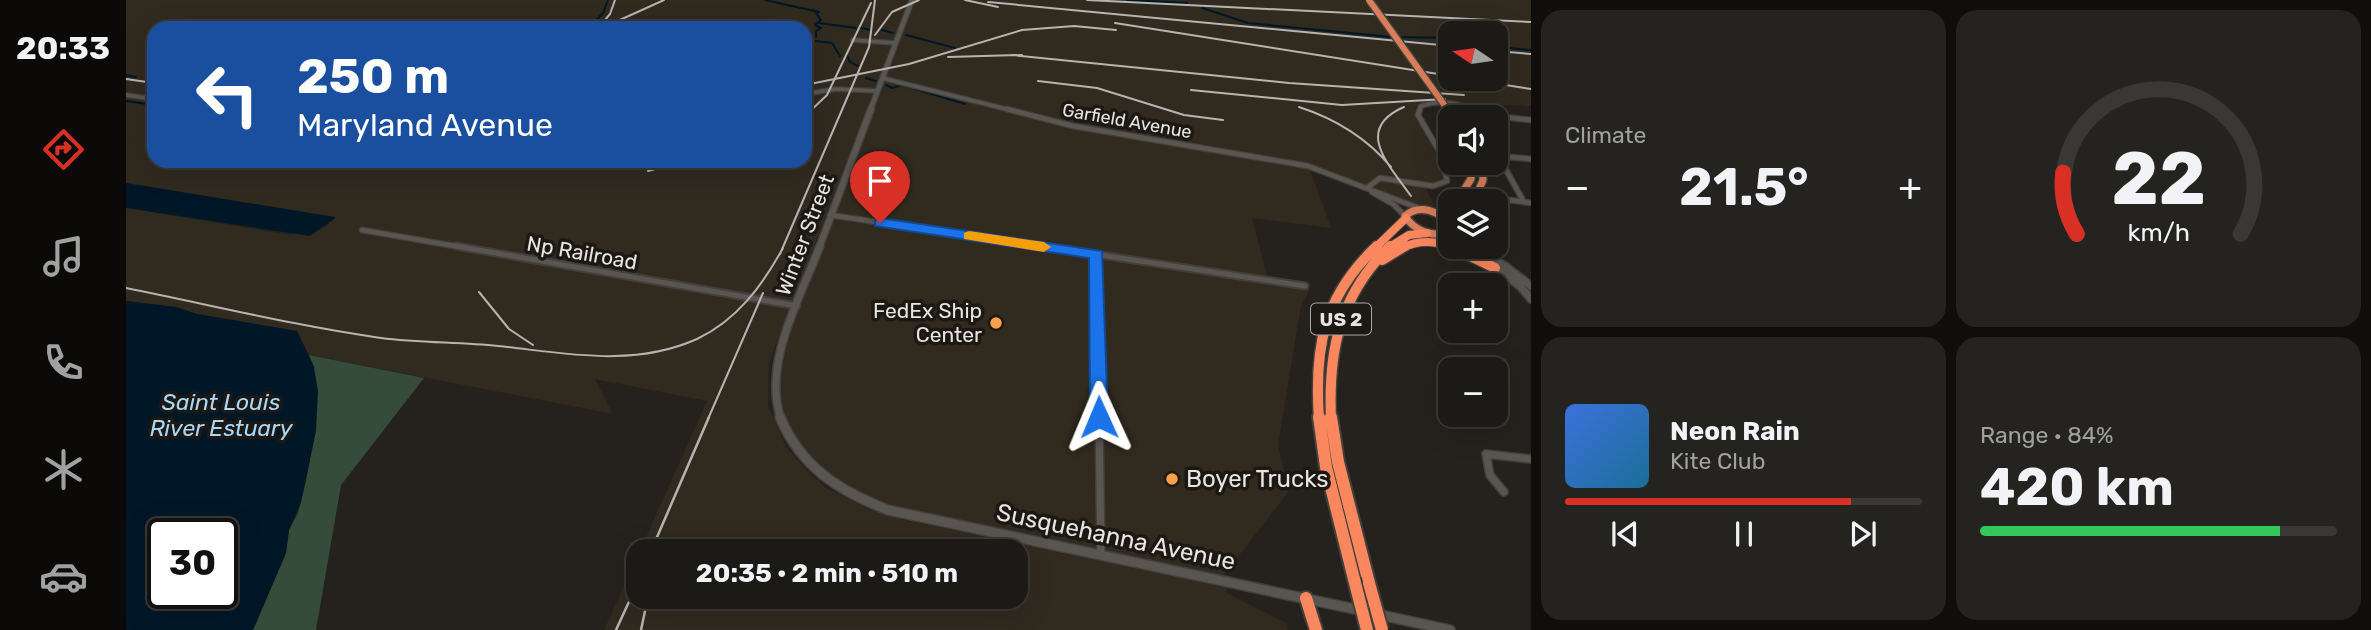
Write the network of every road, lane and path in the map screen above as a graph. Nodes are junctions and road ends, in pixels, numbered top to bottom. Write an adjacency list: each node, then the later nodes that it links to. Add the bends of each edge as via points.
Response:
1 (912, 0): 4 (street, Winter Street)
2 (1369, 0): 10 (highway, bridge)
3 (853, 40): 4 (street)
4 (895, 43): 5 (street, Winter Street)
5 (882, 78): 6 (street, Winter Street); 21 (street, Garfield Avenue, via 1078,127 1302,164)
6 (877, 91): 7 (street, via 842,88); 30 (street, Winter Street)
7 (812, 93)
8 (126, 95): 9 (street)
9 (147, 98)
10 (1444, 105)
11 (1455, 105): 14 (street, via 1427,103 1418,110)
12 (1508, 118): 13 (street)
13 (1531, 120)
14 (1438, 152)
15 (1508, 156): 16 (street)
16 (1531, 159)
17 (1508, 174): 25 (street)
18 (1448, 175): 21 (street, via 1444,184 1379,178)
19 (1482, 175): 20 (highway)
20 (1482, 186): 22 (highway); 23 (highway)
21 (1366, 188): 27 (street, Garfield Avenue); 31 (street, Garfield Avenue)
22 (1481, 189)
23 (1484, 189)
24 (1508, 200): 25 (street)
25 (1524, 202): 26 (street)
26 (1531, 203)
27 (1425, 210): 28 (highway, US 2); 29 (highway); 31 (highway, US 2, via 1409,211)
28 (1438, 210)
29 (1438, 214)
30 (830, 215): 36 (street); 44 (street, Winter Street)
31 (1406, 217): 33 (highway); 51 (highway, US 2, bridge, via 1345,280 1321,334 1316,401 1322,444)
32 (362, 230): 44 (street, Np Railroad)
33 (1430, 234): 34 (highway, US 2); 35 (street); 39 (highway, US 2, via 1402,237)
34 (1438, 234)
35 (1438, 237)
36 (1096, 255): 41 (street); 48 (street)
37 (1480, 259): 40 (street)
38 (1492, 259): 42 (street)
39 (1373, 265): 40 (highway, via 1412,244 1427,242 1450,247); 52 (highway, US 2, bridge, via 1343,311 1329,368 1333,437)
40 (1495, 268): 43 (street)
41 (1305, 286)
42 (1531, 286)
43 (1531, 299)
44 (797, 306): 45 (street, Winter Street, via 774,379 777,414)
45 (793, 444): 48 (street, Susquehanna Avenue, via 824,478 874,505)
46 (1531, 459): 47 (street, via 1490,452 1485,459 1493,481)
47 (1504, 492)
48 (1101, 555): 49 (street, Susquehanna Avenue)
49 (1306, 598): 50 (highway); 53 (street, Susquehanna Avenue)
50 (1316, 630)
51 (1367, 630)
52 (1382, 630)
53 (1450, 630)

